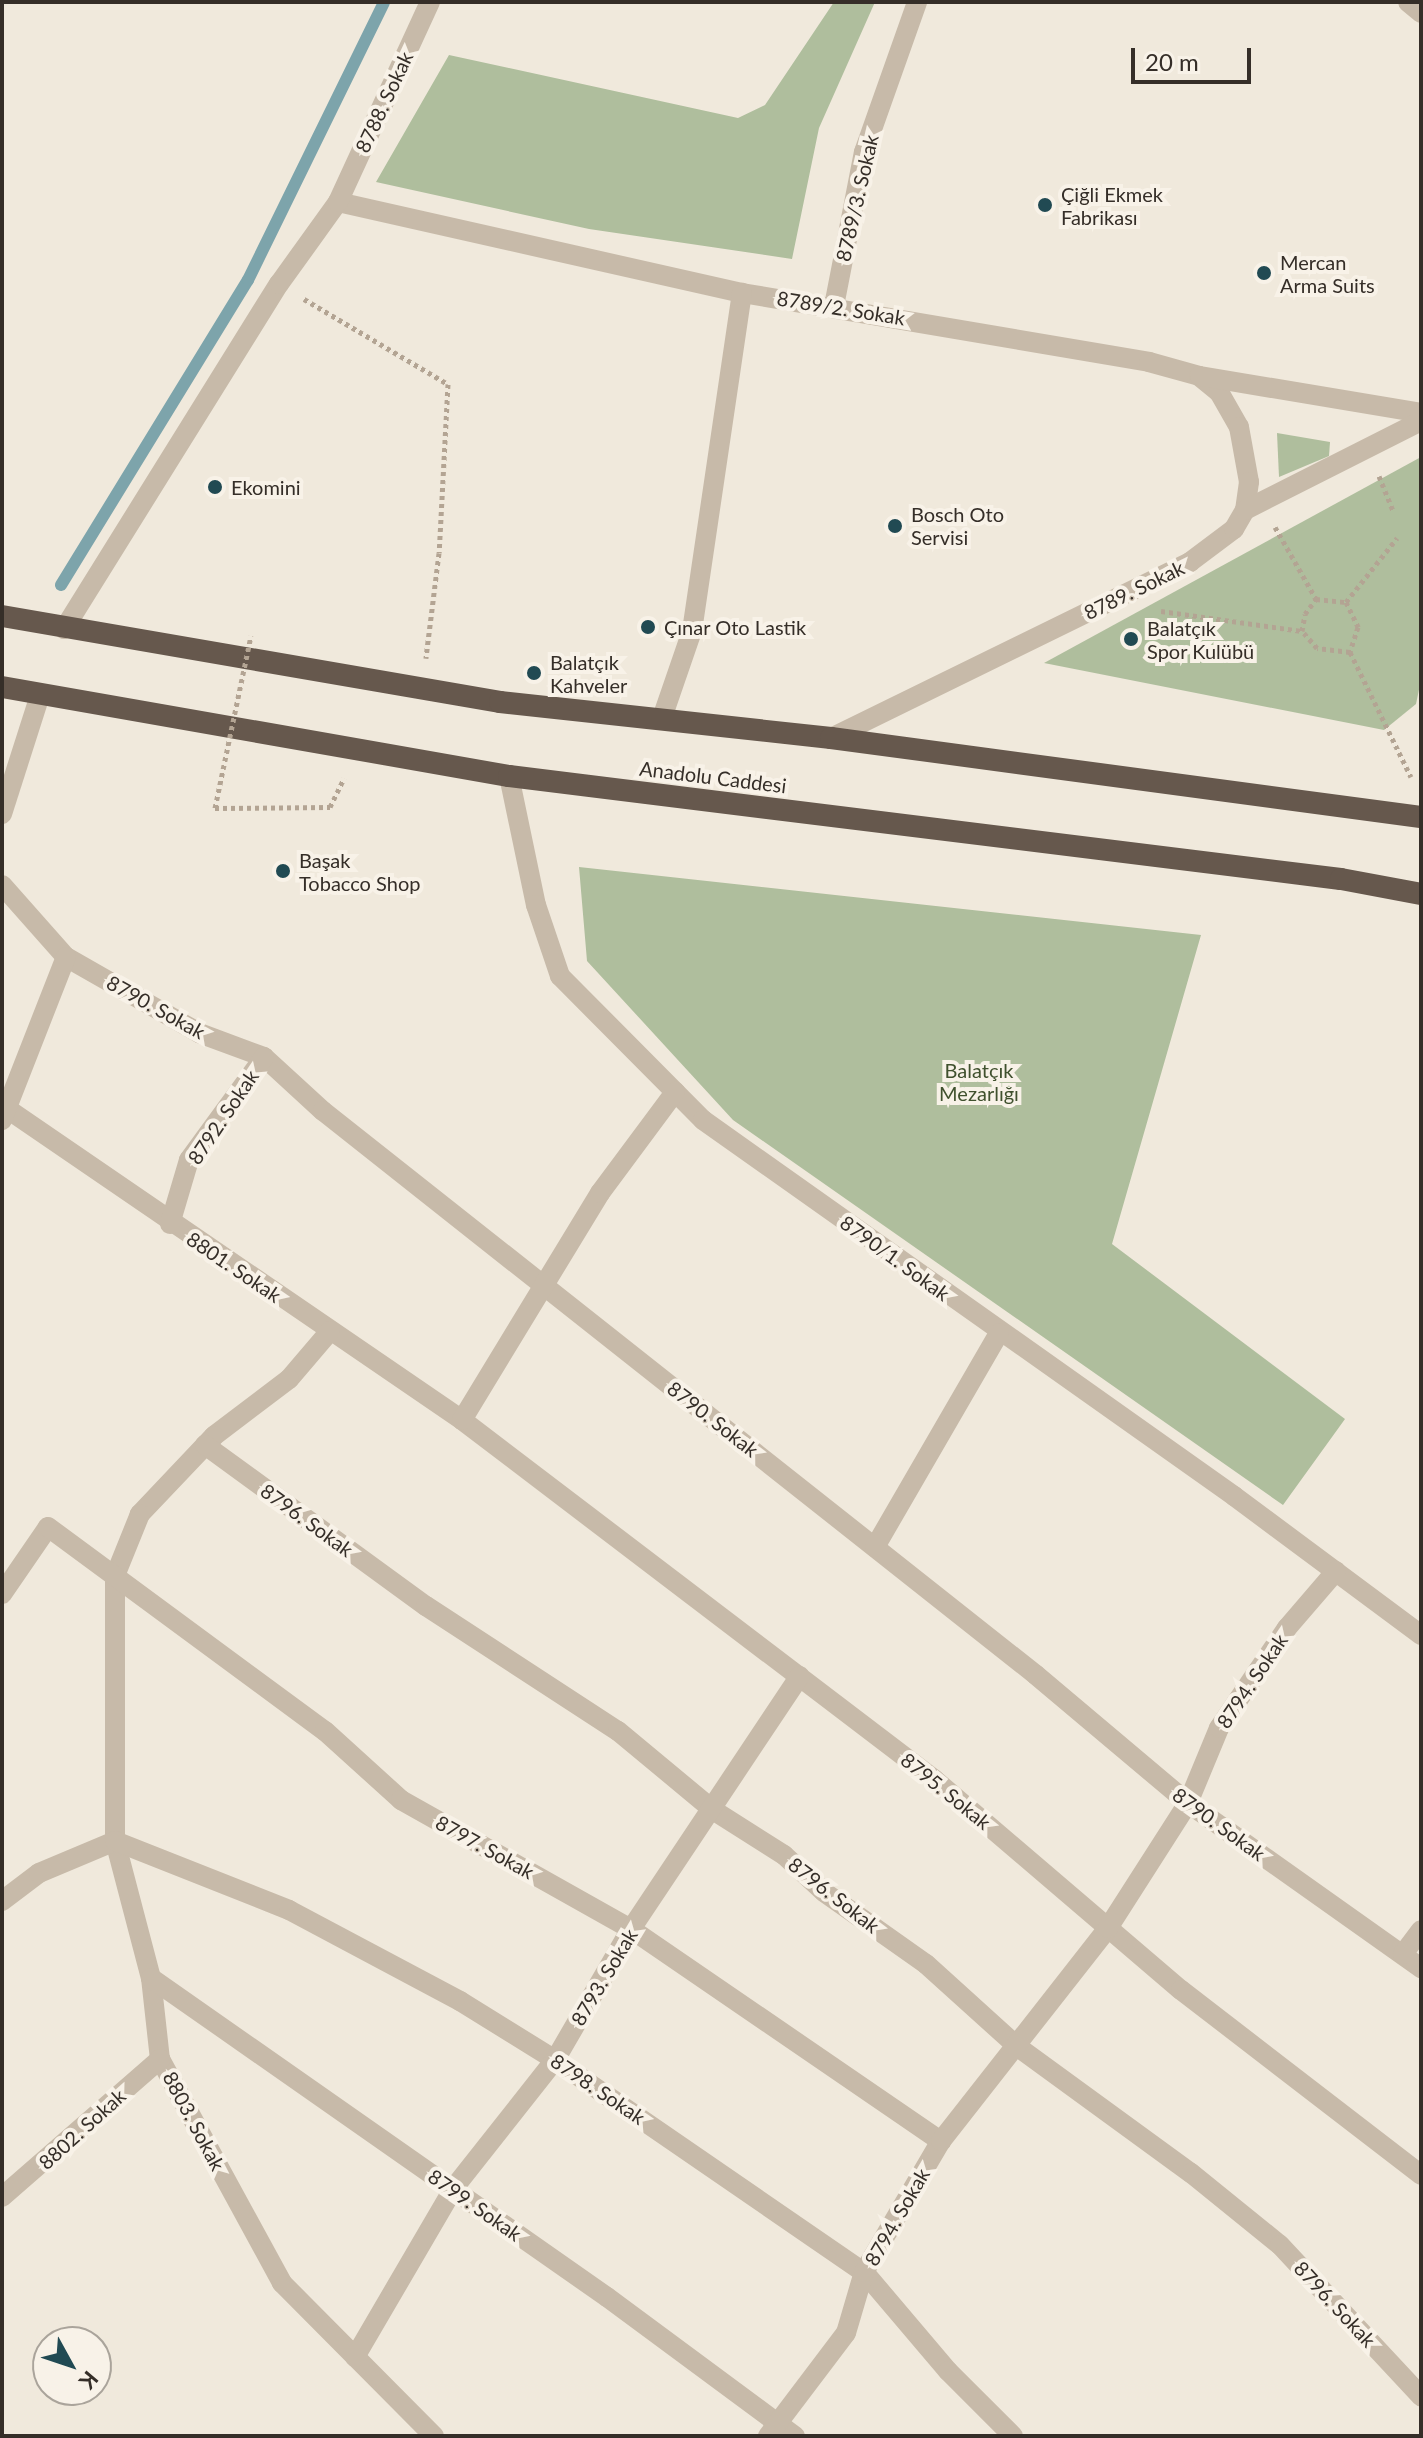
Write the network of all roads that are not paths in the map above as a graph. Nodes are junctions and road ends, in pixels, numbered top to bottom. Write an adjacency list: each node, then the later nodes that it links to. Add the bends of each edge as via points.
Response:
1 (430, 2): 5 (street, 8788. Sokak)
2 (917, 2): 7 (street, 8789/3. Sokak, via 864,152)
3 (1408, 2): 4 (street)
4 (1421, 13)
5 (338, 202): 6 (street, 8789/2. Sokak); 13 (street, 8788. Sokak, via 279,284)
6 (742, 293): 7 (street, 8789/2. Sokak); 16 (street, via 692,631)
7 (834, 306): 8 (street, 8789/2. Sokak, via 1149,362)
8 (1199, 376): 9 (street, 8789/2. Sokak); 11 (street, via 1219,392 1239,427 1249,482)
9 (1421, 413)
10 (1421, 421): 11 (street, 8789. Sokak)
11 (1245, 510): 17 (street, 8789. Sokak, via 1234,529 1190,562)
12 (2, 616): 13 (highway)
13 (64, 629): 16 (highway, via 423,689)
14 (2, 689): 15 (highway, Anadolu Caddesi)
15 (40, 695): 18 (highway, Anadolu Caddesi); 19 (street)
16 (662, 718): 17 (highway)
17 (831, 738): 20 (highway)
18 (509, 776): 22 (highway, Anadolu Caddesi, via 1341,879); 25 (street, 8790/1. Sokak, via 536,905 560,976)
19 (2, 814)
20 (1421, 817)
21 (2, 885): 23 (street, 8790. Sokak)
22 (1421, 894)
23 (66, 957): 24 (street, 8790. Sokak, via 199,1033); 26 (street)
24 (264, 1057): 27 (street, 8792. Sokak, via 189,1160); 28 (street, 8790. Sokak, via 323,1111)
25 (675, 1092): 28 (street, via 600,1193); 30 (street, 8790/1. Sokak, via 703,1120)
26 (5, 1115): 27 (street, 8801. Sokak)
27 (170, 1224): 29 (street, 8801. Sokak)
28 (544, 1285): 31 (street); 33 (street, 8790. Sokak)
29 (330, 1331): 31 (street, 8801. Sokak); 32 (street, via 289,1379)
30 (999, 1333): 33 (street); 34 (street, 8790/1. Sokak)
31 (462, 1420): 38 (street, 8795. Sokak)
32 (205, 1445): 35 (street, via 140,1514); 40 (street, 8796. Sokak, via 426,1606 618,1731)
33 (875, 1547): 39 (street, 8790. Sokak)
34 (1336, 1571): 37 (street, 8790/1. Sokak); 39 (street, 8794. Sokak, via 1287,1628 1219,1728)
35 (115, 1576): 36 (street, 8797. Sokak, via 48,1527); 41 (street, 8803. Sokak); 44 (street, 8797. Sokak, via 325,1731 401,1800)
36 (2, 1594)
37 (1421, 1635)
38 (800, 1676): 40 (street, 8793. Sokak); 43 (street, 8795. Sokak, via 935,1780)
39 (1188, 1803): 43 (street, 8794. Sokak); 46 (street, 8790. Sokak)
40 (713, 1810): 44 (street, 8793. Sokak); 49 (street, 8796. Sokak, via 784,1855 824,1892 926,1964)
41 (115, 1841): 42 (street, via 39,1873); 48 (street, 8803. Sokak); 51 (street, 8798. Sokak, via 289,1910 460,2001)
42 (2, 1901)
43 (1108, 1928): 49 (street, 8794. Sokak); 53 (street, 8795. Sokak)
44 (631, 1929): 51 (street, 8793. Sokak); 52 (street, 8797. Sokak)
45 (1421, 1930): 46 (street)
46 (1403, 1954): 47 (street, 8790. Sokak)
47 (1421, 1968)
48 (151, 1978): 50 (street, 8803. Sokak); 54 (street, 8799. Sokak)
49 (1018, 2047): 52 (street, 8794. Sokak); 58 (street, 8796. Sokak, via 1280,2245)
50 (160, 2059): 55 (street, 8802. Sokak); 57 (street, 8803. Sokak, via 282,2283)
51 (555, 2060): 54 (street, 8793. Sokak); 56 (street, 8798. Sokak)
52 (941, 2141): 56 (street, 8794. Sokak)
53 (1421, 2175)
54 (453, 2189): 57 (street, 8793. Sokak); 59 (street, 8799. Sokak)
55 (2, 2197)
56 (864, 2272): 59 (street, 8794. Sokak, via 846,2333); 62 (street, 8798. Sokak, via 948,2371)
57 (355, 2357): 60 (street, 8803. Sokak)
58 (1421, 2396)
59 (773, 2428): 61 (street, 8799. Sokak)
60 (434, 2436)
61 (795, 2436)
62 (1013, 2436)

